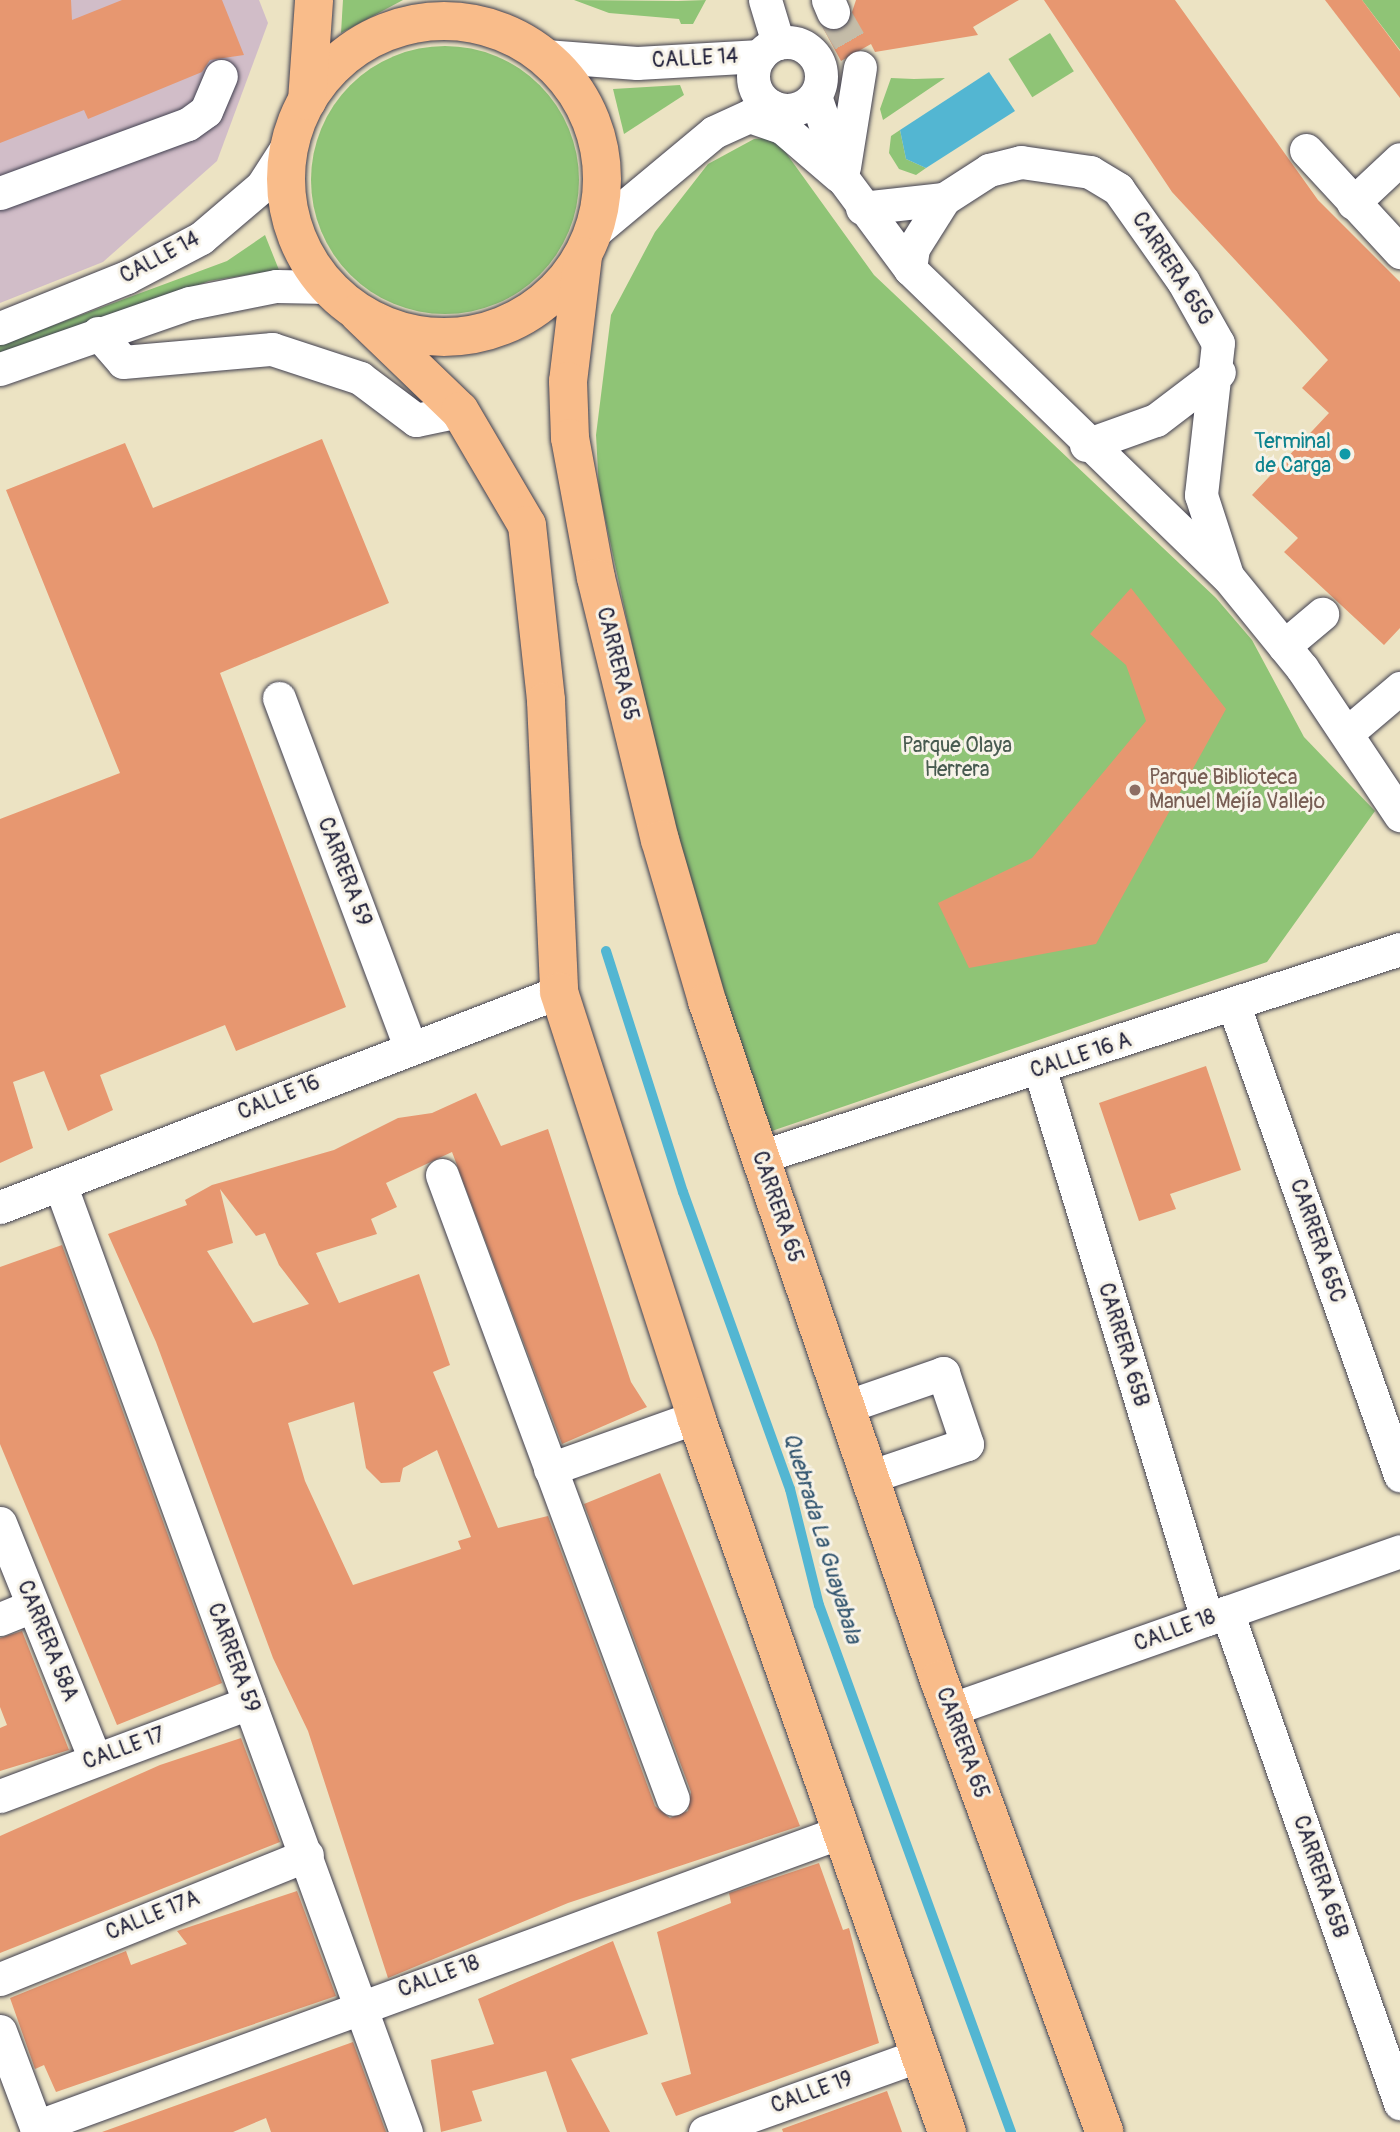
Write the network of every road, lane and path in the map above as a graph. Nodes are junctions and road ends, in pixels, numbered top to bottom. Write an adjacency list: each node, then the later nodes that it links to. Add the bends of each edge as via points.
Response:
1 (314, 0): 8 (main road)
2 (474, 0): 4 (main road)
3 (769, 23): 5 (street, CALLE 14, via 637,63); 7 (street, CARRERA 65G, via 810,51); 9 (street, via 755,89)
4 (505, 32): 5 (main road, CARRERA 65); 8 (main road, via 468,22 393,29 358,46)
5 (545, 56): 18 (main road, CARRERA 65, via 572,84 602,155 603,194)
6 (221, 76): 14 (street, via 206,111 188,124)
7 (817, 90): 9 (street, via 794,109); 13 (street, CARRERA 65G); 13 (street, via 858,60)
8 (307, 101): 10 (main road)
9 (757, 111): 13 (street); 18 (street, via 701,142)
10 (289, 144): 21 (main road, via 287,203 294,232); 23 (street, CALLE 14, via 262,186 201,238 127,278)
11 (1306, 150): 16 (street)
12 (1400, 159): 16 (street)
13 (844, 180): 17 (street, CARRERA 65G)
14 (0, 193)
15 (944, 199): 17 (street, CARRERA 65G); 20 (street, CARRERA 65G, via 917,239); 26 (street, CARRERA 65G, via 989,170 1021,162 1098,175 1130,204 1184,281 1217,343)
16 (1353, 203): 19 (street)
17 (862, 208): 20 (street, CARRERA 65G)
18 (589, 244): 22 (main road, via 557,290 523,317 483,333 440,338 397,331); 41 (main road, CARRERA 65, via 568,382 570,438 596,578 660,840)
19 (1400, 252)
20 (910, 269): 28 (street, CARRERA 65G)
21 (328, 287): 22 (main road); 24 (street, via 246,292)
22 (358, 313): 27 (main road)
23 (0, 328)
24 (98, 333): 25 (street); 27 (street, via 123,362 272,349 360,378 416,420 433,422)
25 (0, 369)
26 (1219, 372): 28 (street, via 1156,420); 29 (street, CARRERA 65G, via 1201,495)
27 (460, 411): 37 (main road, via 527,525 546,701)
28 (1086, 445): 29 (street, CARRERA 65G)
29 (1228, 577): 31 (street, CARRERA 65G)
30 (1322, 614): 31 (street)
31 (1284, 646): 34 (street, CARRERA 65G)
32 (1400, 688): 34 (street)
33 (279, 698): 39 (street, CARRERA 59)
34 (1347, 733): 35 (street, CARRERA 65G)
35 (1400, 815)
36 (1400, 949): 38 (street, CALLE 16 A)
37 (559, 992): 39 (street, CALLE 16); 46 (main road)
38 (1234, 1006): 40 (street, CALLE 16 A); 48 (street, CARRERA 65C)
39 (410, 1047): 43 (street, CALLE 16)
40 (1040, 1070): 41 (street, CALLE 16 A); 53 (street, CARRERA 65B)
41 (760, 1157): 45 (main road, CARRERA 65)
42 (442, 1175): 47 (street)
43 (60, 1184): 44 (street, CALLE 16); 55 (street, CARRERA 59)
44 (0, 1207)
45 (845, 1407): 49 (main road, CARRERA 65); 49 (street, via 943,1373 967,1444)
46 (696, 1416): 47 (street); 60 (main road)
47 (550, 1469): 59 (street)
48 (1400, 1476)
49 (869, 1477): 56 (main road, CARRERA 65)
50 (0, 1523): 52 (street, CARRERA 58A)
51 (1400, 1551): 53 (street, CALLE 18)
52 (33, 1606): 54 (street); 57 (street, CARRERA 58A)
53 (1217, 1616): 56 (street, CALLE 18); 66 (street, CARRERA 65B)
54 (0, 1619)
55 (249, 1703): 57 (street, CALLE 17); 61 (street, CARRERA 59)
56 (949, 1710): 71 (main road, CARRERA 65)
57 (96, 1759): 58 (street, CALLE 17)
58 (0, 1796)
59 (673, 1799)
60 (843, 1831): 63 (street, CALLE 18); 65 (main road)
61 (307, 1855): 62 (street, CALLE 17A); 63 (street, CARRERA 59)
62 (0, 1979)
63 (361, 2006): 67 (street, CALLE 18); 68 (street, CARRERA 59)
64 (0, 2031): 67 (street)
65 (919, 2054): 69 (street, CALLE 19); 70 (main road)
66 (1400, 2103)
67 (37, 2129)
68 (406, 2132)
69 (705, 2132)
70 (947, 2132)
71 (1104, 2132)

